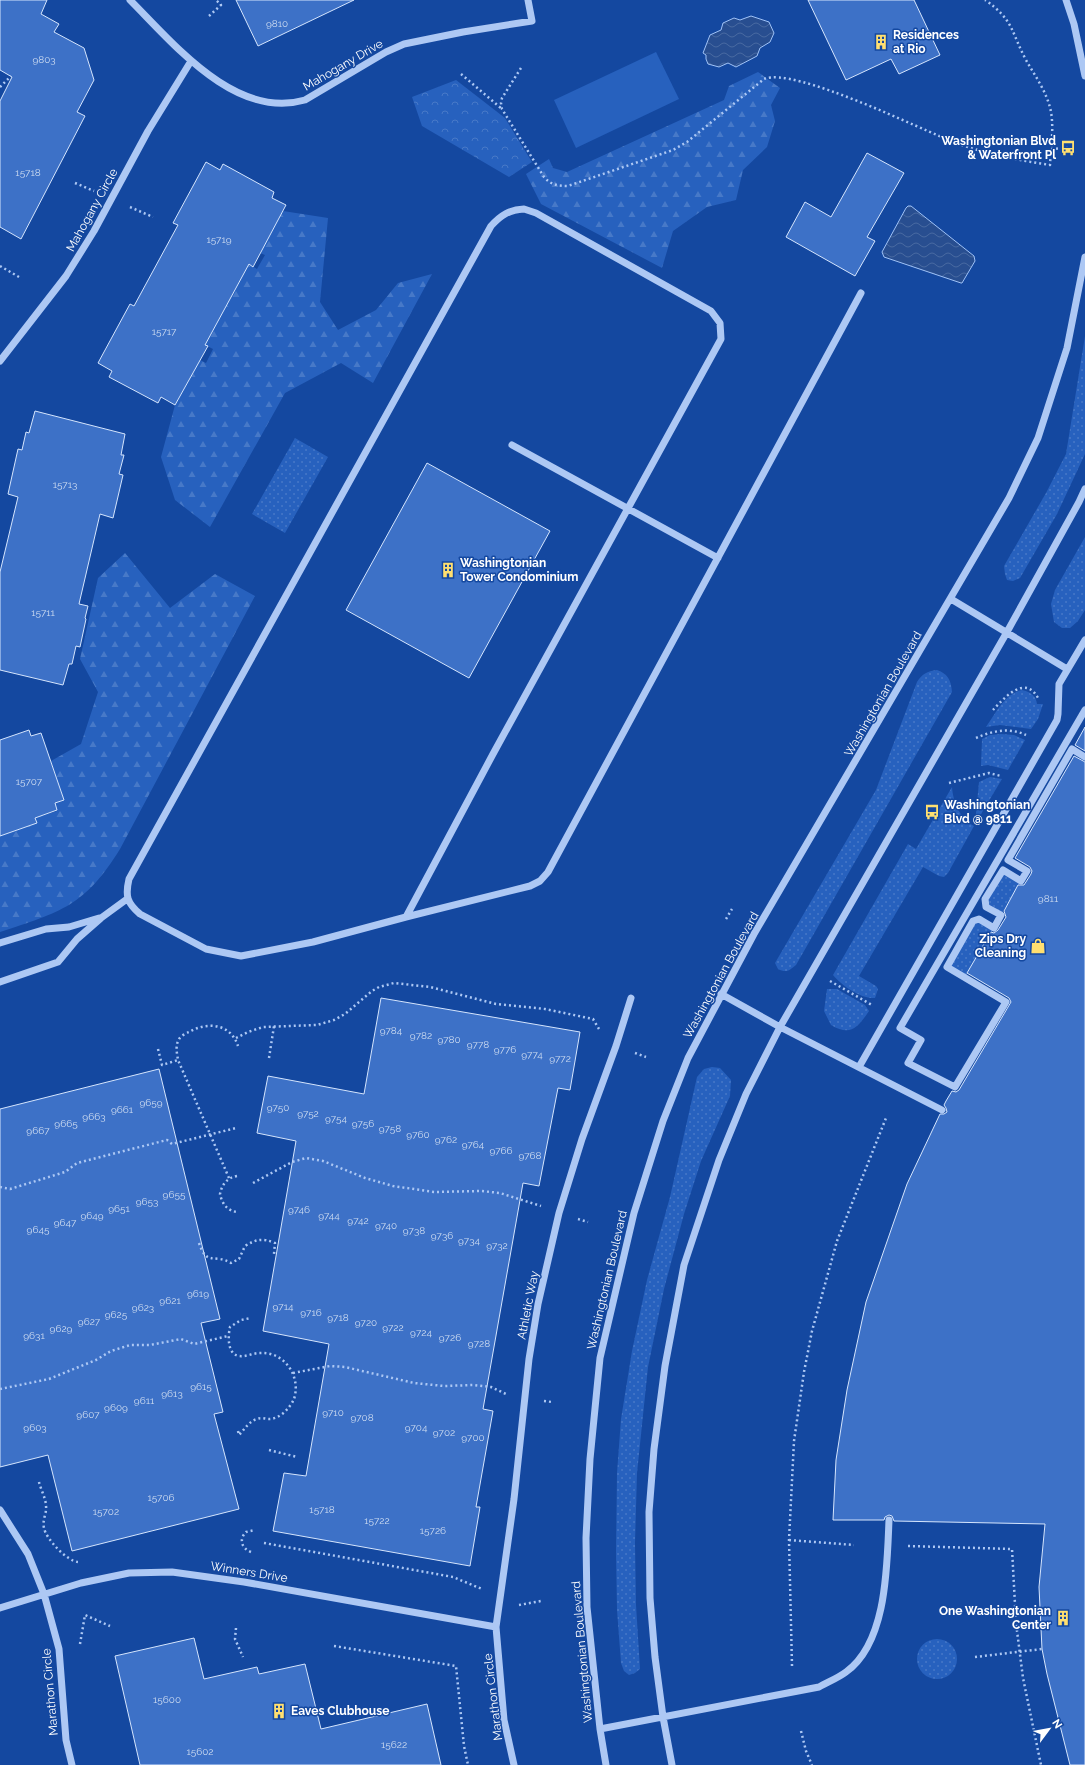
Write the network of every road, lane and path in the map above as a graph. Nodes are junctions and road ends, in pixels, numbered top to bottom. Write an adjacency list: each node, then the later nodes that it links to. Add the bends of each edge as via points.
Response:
1 (130, 0): 7 (street, Mahogany Drive)
2 (216, 0): 6 (path, via 221,5)
3 (528, 0): 7 (street, Mahogany Drive, via 532,21 404,44 294,104 254,100 226,86)
4 (985, 0): 15 (path, via 1001,12 1010,24 1024,57 1044,91 1049,105)
5 (1066, 0): 11 (street)
6 (209, 16)
7 (191, 61): 20 (street, Mahogany Circle, via 66,276)
8 (521, 68): 13 (path, via 502,98)
9 (461, 74): 13 (path)
10 (11, 76): 12 (path)
11 (1085, 76)
12 (0, 87)
13 (502, 109): 15 (path, via 544,177 557,186 568,186 673,150 687,142 767,78 793,79 821,88 956,143 1006,158 1050,165)
14 (1068, 148): 15 (path)
15 (1051, 149)
16 (1085, 257): 25 (street, Washingtonian Boulevard, via 1067,348 1038,438 1009,498)
17 (0, 266): 18 (path)
18 (19, 277)
19 (861, 293): 24 (street)
20 (0, 361)
21 (512, 445): 23 (street)
22 (1085, 488): 26 (street)
23 (628, 508): 24 (street); 35 (street, via 721,339 720,323 711,310 536,213 524,209 511,210 499,217 487,233 129,879); 37 (street)
24 (718, 558): 37 (street, via 545,876 530,886)
25 (952, 599): 26 (street); 43 (street, Washingtonian Boulevard)
26 (1006, 632): 28 (street); 47 (street)
27 (1085, 640): 28 (street)
28 (1067, 669): 31 (street, via 1059,684 1058,717)
29 (1085, 710): 32 (street, via 900,1028 921,1040 908,1062 954,1087 1006,1002 947,967 973,921 979,919 994,928 1001,915 986,907 986,899 1003,870 1021,881 1027,871 1008,860 1072,750)
30 (976, 738): 31 (path, via 1008,730)
31 (1042, 744): 55 (street)
32 (1085, 757)
33 (989, 773): 34 (path)
34 (949, 783)
35 (127, 899): 37 (street, via 140,914 203,948 241,956 313,942); 38 (street)
36 (732, 909): 39 (path)
37 (406, 917)
38 (101, 918): 40 (street, via 69,927 46,929); 42 (street, via 77,939 58,962)
39 (726, 919)
40 (0, 943)
41 (830, 981): 45 (path)
42 (0, 982)
43 (721, 994): 47 (street); 102 (street, Washingtonian Boulevard, via 688,1058 663,1121 634,1213 600,1358 590,1459 586,1538 587,1607)
44 (631, 998): 50 (street, Athletic Way)
45 (872, 1005)
46 (274, 1026): 48 (path, via 248,1032); 50 (path, via 316,1025 345,1014 372,991 394,983 430,987 496,1004 545,1009 593,1019 599,1028 600,1040); 53 (path)
47 (780, 1028): 55 (street); 101 (street, via 746,1094 719,1160 684,1265 665,1366 649,1512 650,1598)
48 (236, 1038): 49 (path); 54 (path, via 218,1025 195,1028 179,1039 176,1048)
49 (238, 1046)
50 (616, 1046): 52 (path); 65 (street, Athletic Way, via 582,1139)
51 (158, 1049): 54 (path, via 162,1065)
52 (646, 1057)
53 (269, 1058)
54 (178, 1060): 59 (path)
55 (859, 1067): 56 (street)
56 (942, 1110)
57 (886, 1118): 82 (path, via 837,1240 812,1331 794,1441)
58 (236, 1128): 59 (path)
59 (210, 1134): 61 (path); 63 (path, via 172,1144 167,1140 77,1163 65,1172 10,1189)
60 (237, 1176): 61 (path)
61 (229, 1178): 64 (path, via 221,1188 221,1200 229,1210)
62 (253, 1183): 65 (path, via 292,1162 306,1158 323,1161 393,1186 434,1192 481,1191 500,1194)
63 (0, 1187)
64 (239, 1212)
65 (559, 1213): 66 (path); 73 (street, Athletic Way, via 538,1304)
66 (588, 1222)
67 (199, 1243): 68 (path, via 202,1254 206,1257 222,1258 231,1263 239,1259 245,1246 260,1239 275,1243)
68 (274, 1254)
69 (251, 1318): 70 (path, via 234,1323)
70 (228, 1336): 71 (path, via 234,1354 270,1354 281,1358); 72 (path, via 194,1344 181,1339 150,1345 130,1345 49,1379)
71 (293, 1373): 73 (path, via 330,1366 346,1367 414,1382 444,1386 491,1387 508,1395); 75 (path, via 296,1388 294,1399 288,1409 270,1419 257,1418 239,1435)
72 (0, 1389)
73 (525, 1398): 74 (path); 92 (street, Athletic Way)
74 (552, 1402)
75 (238, 1431)
76 (269, 1450): 77 (path)
77 (297, 1456)
78 (39, 1482): 87 (path, via 47,1508 43,1520 46,1534 70,1560)
79 (0, 1510): 89 (street, Marathon Circle, via 28,1554)
80 (889, 1520): 101 (street, via 884,1588 878,1625 866,1651 847,1672 819,1687)
81 (255, 1530): 86 (path, via 246,1532 242,1538 244,1549)
82 (789, 1540): 84 (path); 100 (path)
83 (264, 1543): 88 (path, via 453,1577)
84 (854, 1545)
85 (908, 1546): 96 (path, via 1012,1548)
86 (251, 1552)
87 (82, 1562)
88 (482, 1589)
89 (44, 1594): 90 (street, Winners Drive); 92 (street, Winners Drive, via 129,1573 172,1572); 97 (street, Marathon Circle)
90 (0, 1608)
91 (110, 1626): 97 (path, via 85,1614 78,1651)
92 (496, 1626): 106 (street, Marathon Circle, via 504,1720)
93 (236, 1628): 98 (path, via 235,1639)
94 (334, 1646): 105 (path, via 456,1666)
95 (1042, 1649): 96 (path)
96 (1020, 1652): 99 (path); 110 (path)
97 (59, 1653): 104 (street, Marathon Circle, via 66,1740)
98 (243, 1657)
99 (975, 1657)
100 (792, 1666)
101 (663, 1717): 102 (street); 108 (street)
102 (600, 1729): 107 (street, Washingtonian Boulevard)
103 (802, 1731): 109 (path)
104 (72, 1765)
105 (468, 1765)
106 (514, 1765)
107 (606, 1765)
108 (672, 1765)
109 (812, 1765)
110 (1040, 1765)

